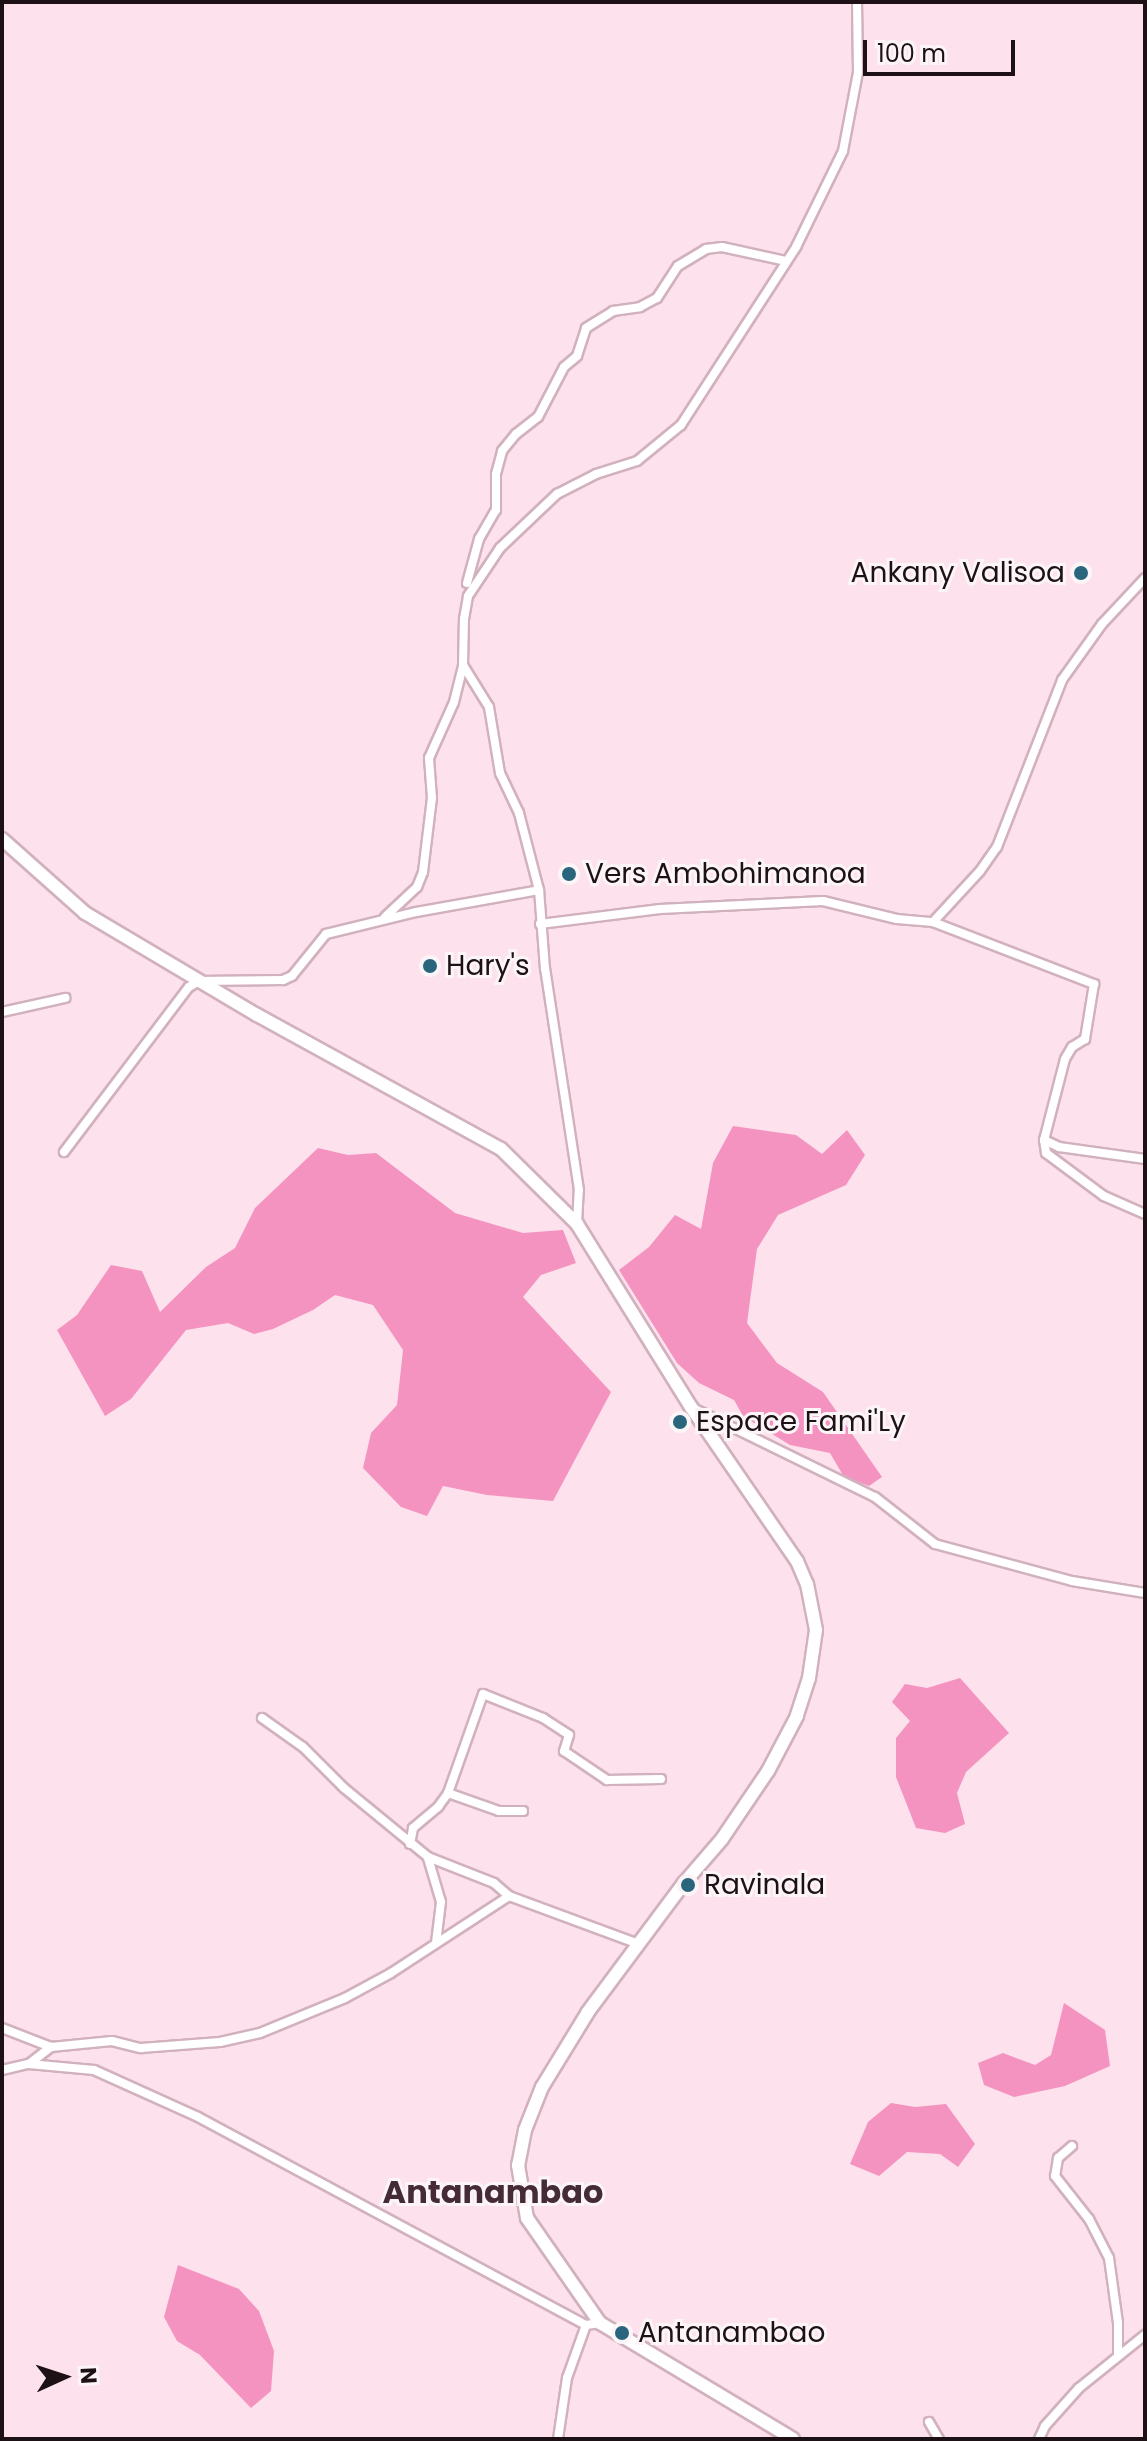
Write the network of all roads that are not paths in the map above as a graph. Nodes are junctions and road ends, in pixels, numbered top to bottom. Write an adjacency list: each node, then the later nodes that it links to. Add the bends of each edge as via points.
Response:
1 (857, 2): 2 (street, via 858,72 843,151)
2 (786, 261): 4 (street, via 722,247 706,249 678,266 657,298 613,311 586,328 577,356 564,367 538,417 502,451 496,510 479,539); 5 (street, via 681,425 637,461 557,494 500,548 468,596)
3 (1145, 578): 9 (street, via 1102,624 1062,680 997,847)
4 (467, 583)
5 (463, 665): 7 (street, via 489,707 500,773 519,813); 8 (street, via 454,702 429,758 432,798 423,872 417,887)
6 (2, 839): 11 (main road, via 85,913)
7 (539, 890): 8 (street); 10 (street)
8 (379, 921): 11 (street, via 326,934 283,980)
9 (933, 922): 10 (street, via 823,901 660,909); 14 (street, via 1094,984 1085,1039 1065,1059)
10 (540, 924): 18 (street, via 579,1190)
11 (199, 981): 15 (street, via 189,987); 18 (main road, via 501,1149)
12 (65, 998): 13 (street)
13 (2, 1012)
14 (1044, 1140): 16 (street, via 1059,1147); 17 (street, via 1046,1153 1066,1170 1104,1196)
15 (64, 1152)
16 (1145, 1159)
17 (1145, 1214)
18 (577, 1224): 19 (main road)
19 (691, 1407): 20 (street, via 875,1497 935,1544 1072,1581); 29 (main road, via 797,1561 813,1605 815,1643 802,1702 768,1771)
20 (1145, 1593)
21 (262, 1718): 25 (street, via 303,1747)
22 (661, 1779): 23 (street, via 607,1780 564,1751 569,1735 543,1718 483,1694)
23 (448, 1793): 24 (street, via 499,1811); 25 (street, via 413,1828)
24 (523, 1811)
25 (410, 1844): 26 (street)
26 (428, 1857): 27 (street, via 494,1883); 28 (street, via 441,1902)
27 (509, 1896): 28 (street); 29 (street)
28 (436, 1943): 31 (street, via 345,1998 260,2033 141,2048 112,2041)
29 (639, 1944): 35 (main road, via 588,2012 542,2087 518,2165 527,2218)
30 (2, 2028): 31 (street)
31 (51, 2047): 32 (street)
32 (29, 2064): 33 (street); 36 (street, via 94,2070 198,2117)
33 (2, 2070)
34 (1072, 2146): 38 (street, via 1058,2158 1055,2176 1089,2219 1109,2258)
35 (600, 2323): 36 (street); 40 (main road)
36 (586, 2325): 41 (street, via 567,2378)
37 (1145, 2335): 38 (street)
38 (1118, 2355): 45 (street, via 1079,2388)
39 (929, 2422): 44 (street)
40 (775, 2425): 42 (street); 43 (main road)
41 (558, 2439)
42 (783, 2439)
43 (793, 2439)
44 (939, 2439)
45 (1039, 2439)

